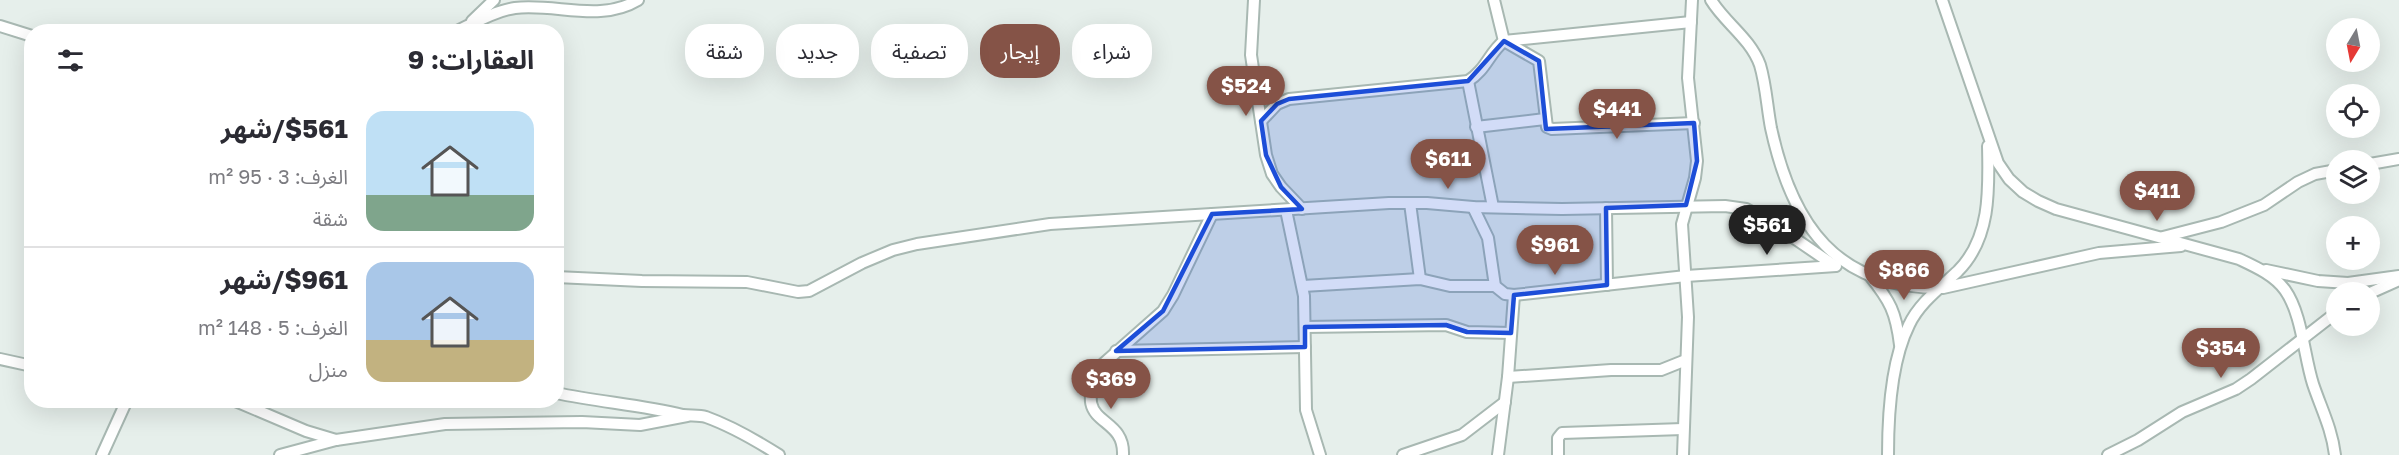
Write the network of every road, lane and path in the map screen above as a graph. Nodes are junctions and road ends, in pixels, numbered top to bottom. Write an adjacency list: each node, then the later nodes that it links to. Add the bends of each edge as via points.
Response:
1 (494, 0): 9 (street)
2 (638, 0): 10 (street, via 622,8 596,12 515,8)
3 (1254, 0): 16 (street, via 1251,55)
4 (1494, 0): 13 (street)
5 (1692, 0): 8 (street)
6 (1710, 0): 34 (street, via 1748,43 1759,64 1772,129 1797,208 1825,246)
7 (1942, 0): 19 (street)
8 (1691, 22): 13 (street); 17 (street, via 1688,78)
9 (467, 24)
10 (473, 24)
11 (0, 26): 12 (street)
12 (24, 34)
13 (1504, 40): 14 (street, via 1483,69); 15 (street, via 1539,61)
14 (1468, 81): 16 (street, via 1289,99 1277,104); 18 (street)
15 (1545, 119): 17 (street, via 1552,129); 18 (street)
16 (1261, 121): 27 (street, via 1272,174)
17 (1694, 123): 24 (street, via 1697,161)
18 (1476, 127): 26 (street)
19 (1988, 139): 31 (street, via 2008,178 2038,201); 44 (street, via 1988,211 1978,240 1959,269)
20 (2399, 159): 21 (street)
21 (2380, 162)
22 (2326, 172): 31 (street, via 2298,182 2264,205 2221,222)
23 (1410, 203): 25 (street); 27 (street); 40 (street)
24 (1686, 205): 28 (street); 33 (street, via 1746,209); 37 (street, via 1682,224)
25 (1473, 207): 26 (street); 43 (street, via 1488,238)
26 (1493, 207): 28 (street)
27 (1302, 208): 29 (street)
28 (1606, 208): 41 (street)
29 (1286, 210): 30 (street); 42 (street)
30 (1212, 214): 38 (street, via 1050,224 917,244 876,256 819,288 798,292 747,282); 53 (street, via 1163,311)
31 (2161, 238): 32 (street)
32 (2187, 245): 35 (street); 44 (street, via 2099,254)
33 (1835, 266): 34 (street); 37 (street)
34 (1848, 266): 36 (street)
35 (2260, 269): 39 (street, via 2328,282); 50 (street, via 2284,289 2292,303)
36 (1868, 275): 44 (street, via 1915,287); 51 (street, via 1887,297 1898,322)
37 (1686, 276): 41 (street); 55 (street)
38 (564, 277)
39 (2399, 278): 45 (street)
40 (1420, 279): 42 (street); 43 (street, via 1450,286)
41 (1607, 285): 46 (street)
42 (1303, 286): 48 (street)
43 (1495, 286): 46 (street)
44 (1938, 288): 51 (street, via 1910,322)
45 (2380, 288)
46 (1514, 295): 49 (street)
47 (2326, 321): 50 (street)
48 (1305, 327): 49 (street, via 1446,325 1467,332); 52 (street)
49 (1511, 333): 57 (street)
50 (2301, 340): 75 (street, via 2251,380 2182,412); 76 (street, via 2331,430)
51 (1900, 345): 74 (street, via 1888,424)
52 (1305, 347): 53 (street); 70 (street, via 1306,410)
53 (1116, 351): 69 (street, via 1096,375 1091,404 1098,417 1119,433)
54 (0, 359): 56 (street)
55 (1686, 360): 57 (street, via 1661,370); 63 (street)
56 (24, 364)
57 (1508, 377): 59 (street)
58 (564, 395): 62 (street)
59 (1505, 402): 65 (street, via 1462,435); 71 (street)
60 (123, 408): 66 (street)
61 (252, 408): 64 (street)
62 (687, 416): 64 (street, via 640,424 445,424); 68 (street, via 703,416)
63 (1683, 429): 72 (street, via 1562,433); 73 (street)
64 (336, 440): 67 (street)
65 (1410, 454)
66 (102, 455)
67 (280, 455)
68 (779, 455)
69 (1124, 455)
70 (1320, 455)
71 (1498, 455)
72 (1557, 455)
73 (1683, 455)
74 (1888, 455)
75 (2108, 455)
76 (2335, 455)

